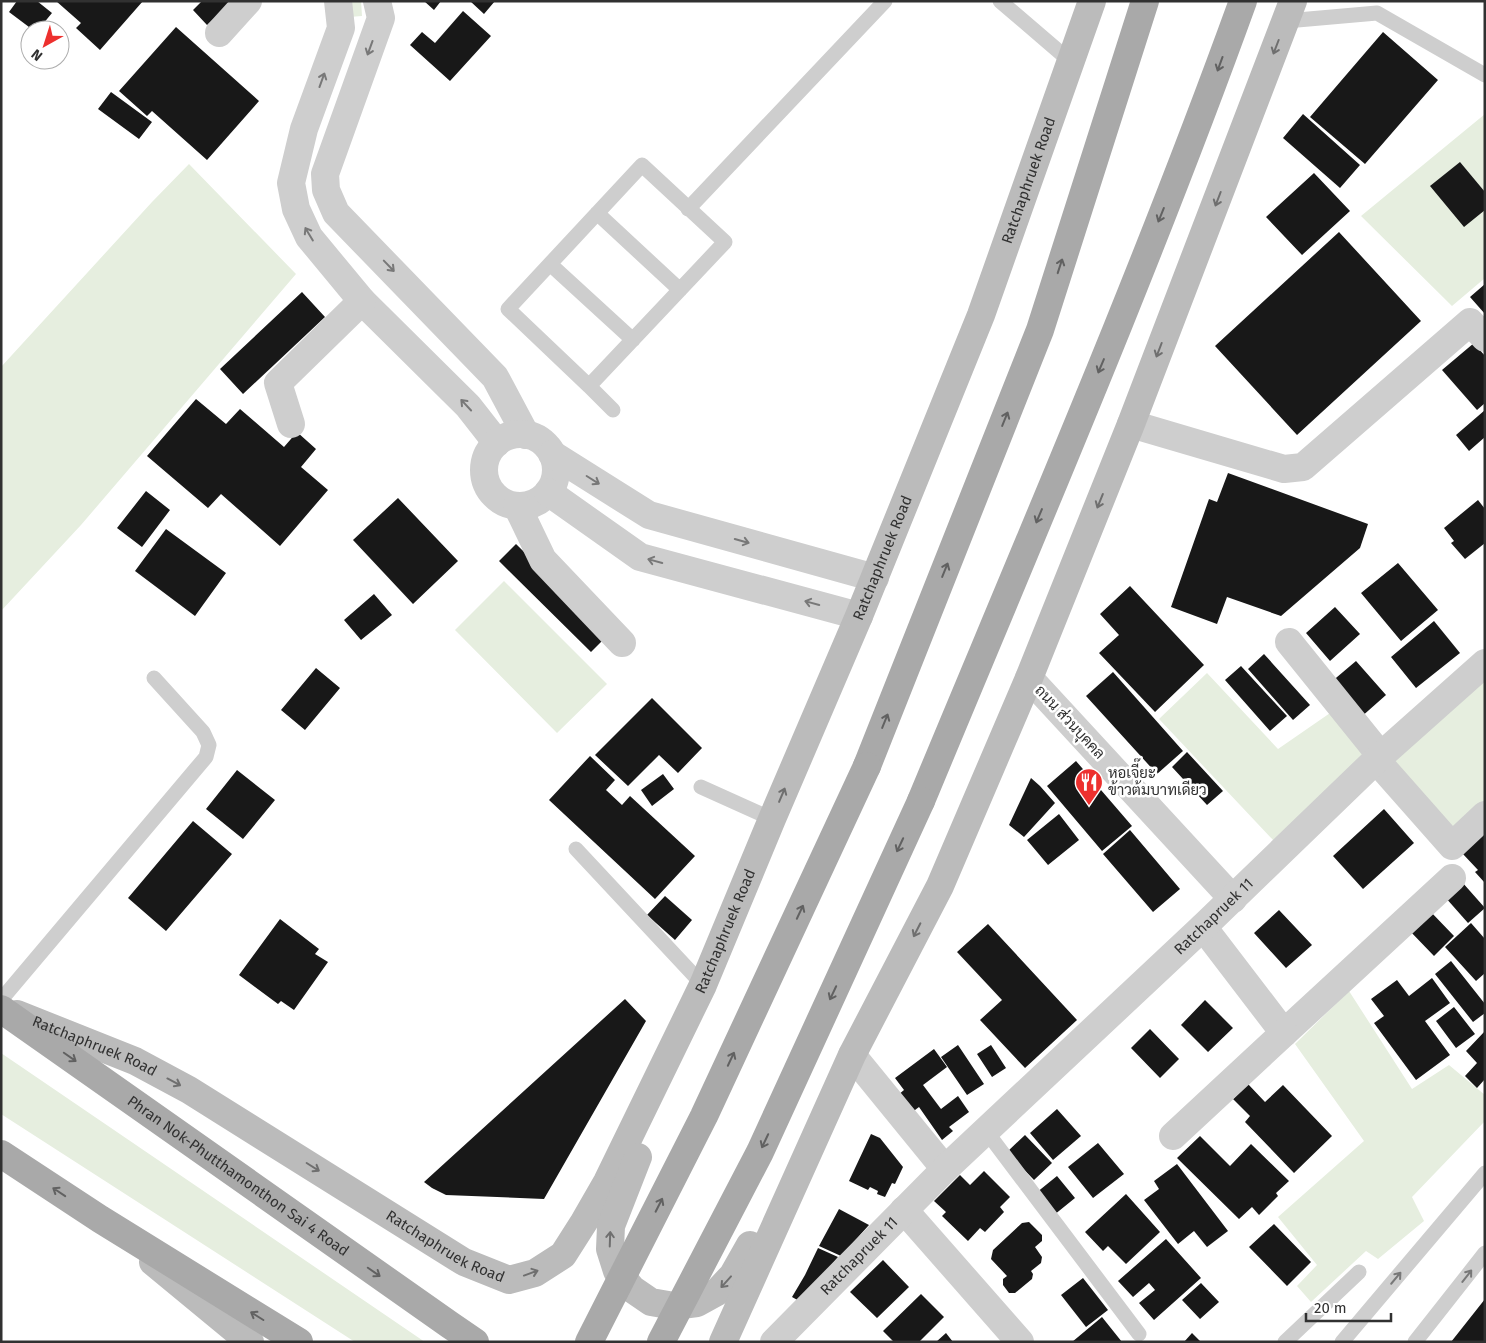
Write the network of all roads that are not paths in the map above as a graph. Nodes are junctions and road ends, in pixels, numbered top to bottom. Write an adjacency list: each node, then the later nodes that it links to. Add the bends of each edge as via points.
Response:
1 (248, 1): 10 (street)
2 (338, 1): 17 (street, one-way to 2, via 309,237 296,208 291,183 304,129 341,28)
3 (377, 1): 15 (street, one-way to 15, via 381,18 325,174 326,190 336,213)
4 (885, 1): 13 (lane)
5 (1000, 1): 11 (lane)
6 (1092, 1): 11 (main road, Ratchaphruek Road)
7 (1145, 1): 64 (main road, one-way to 7, bridge, via 704,1116 868,766 1040,330)
8 (1242, 1): 65 (main road, one-way to 65, bridge, via 1208,98 1107,353 921,801 760,1152)
9 (1289, 11): 12 (lane, via 1377,13); 25 (main road, one-way to 25)
10 (219, 33)
11 (1070, 61): 31 (main road, Ratchaphruek Road, via 981,315)
12 (1485, 75)
13 (688, 209): 14 (lane, via 642,166); 18 (lane, via 724,242)
14 (597, 213): 16 (lane); 18 (lane)
15 (360, 237): 17 (street); 26 (street, one-way to 26, via 495,377)
16 (550, 264): 21 (lane); 22 (lane, via 508,308)
17 (334, 266): 19 (street)
18 (680, 290): 21 (lane)
19 (362, 301): 24 (street, via 278,383); 27 (street, one-way to 19, via 468,406)
20 (1485, 338): 25 (street, via 1470,322 1303,467 1284,469)
21 (633, 340): 22 (lane)
22 (589, 386): 23 (lane)
23 (614, 410)
24 (291, 424)
25 (1131, 424): 37 (main road, one-way to 37)
26 (526, 435): 27 (street, via 515,435); 28 (street, via 545,445)
27 (497, 442): 30 (street, via 486,458 484,477 492,494)
28 (552, 454): 29 (street, via 555,474); 31 (street, one-way to 31, via 649,515)
29 (548, 492): 30 (street, via 530,505); 32 (street, one-way to 29, via 640,557)
30 (517, 506): 34 (street, via 542,560)
31 (874, 578): 32 (main road, Ratchaphruek Road)
32 (859, 616): 41 (main road, Ratchaphruek Road, one-way to 32)
33 (1289, 642): 38 (street)
34 (622, 643)
35 (1485, 663): 38 (street, Ratchapruek 11)
36 (154, 678): 47 (lane, via 203,732 209,745 206,757)
37 (1029, 678): 44 (street, ถนน ส่วนบุคคล); 50 (main road, one-way to 50, via 940,886)
38 (1378, 758): 40 (street, via 1452,846); 44 (street, Ratchapruek 11)
39 (701, 787): 41 (lane)
40 (1485, 815)
41 (772, 819): 46 (main road, Ratchaphruek Road)
42 (576, 849): 46 (lane)
43 (1452, 878): 49 (street)
44 (1233, 899): 45 (street, Ratchapruek 11)
45 (1203, 927): 49 (street); 51 (street, Ratchapruek 11)
46 (703, 985): 48 (main road, Ratchaphruek Road, one-way to 46, via 135,1061 189,1090 464,1262 509,1280 535,1273 563,1256 607,1182); 50 (main road, one-way to 46, via 733,1275 717,1292 697,1303 674,1306 651,1302 632,1289 617,1271 610,1249 610,1226)
47 (1, 1000)
48 (1, 1008): 63 (main road, Phran Nok-Phutthamonthon Sai 4 Road, one-way to 63)
49 (1284, 1033): 52 (street)
50 (848, 1064): 54 (street); 66 (main road)
51 (986, 1131): 54 (street, Ratchapruek 11); 60 (lane)
52 (1173, 1136)
53 (1, 1154): 57 (main road, one-way to 53)
54 (945, 1169): 56 (street, Ratchapruek 11)
55 (1485, 1173): 70 (lane, one-way to 55)
56 (904, 1210): 67 (street, Ratchapruek 11); 68 (street)
57 (100, 1219): 61 (main road); 62 (main road, one-way to 57)
58 (1485, 1253): 71 (lane, one-way to 58)
59 (1359, 1272): 69 (lane)
60 (1139, 1334)
61 (250, 1342)
62 (299, 1342)
63 (475, 1342)
64 (589, 1342)
65 (661, 1342)
66 (723, 1342)
67 (774, 1342)
68 (1020, 1342)
69 (1285, 1342)
70 (1342, 1342)
71 (1415, 1342)

